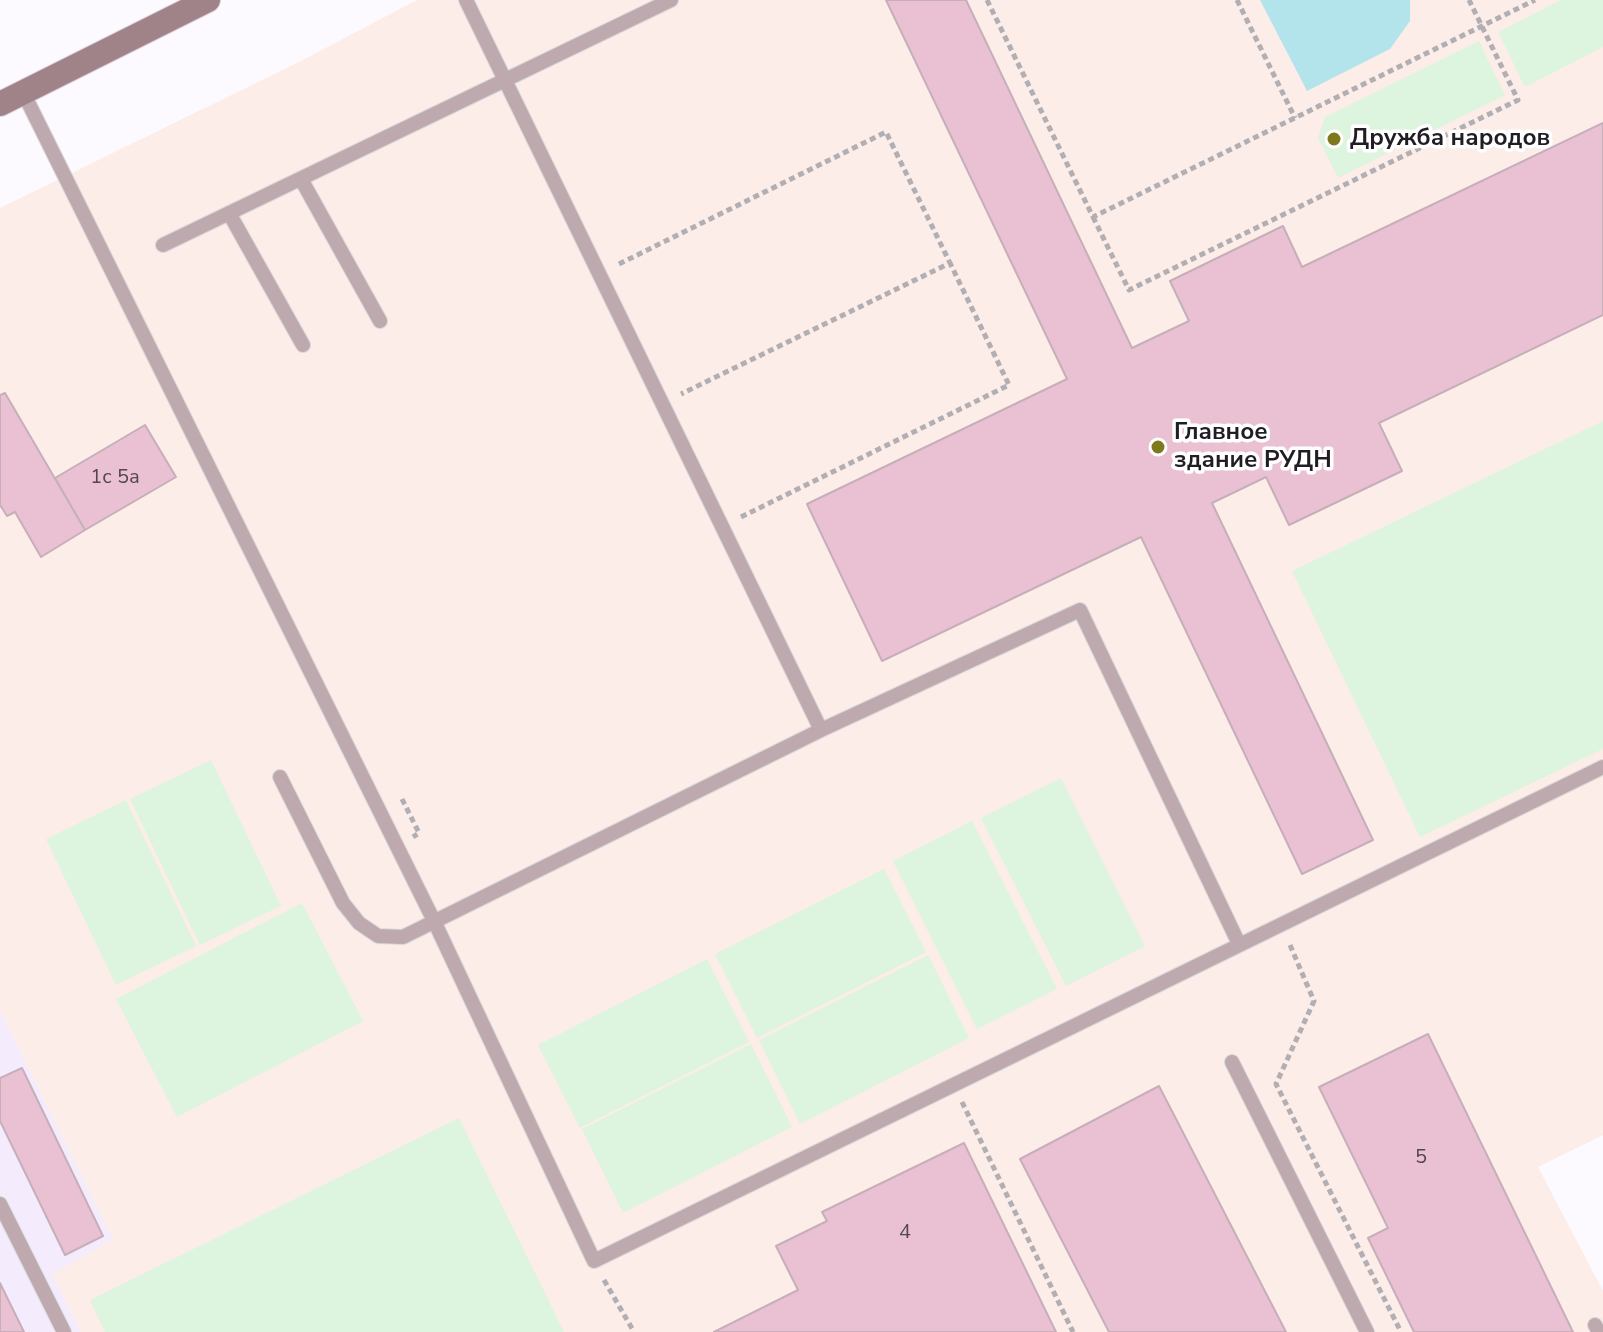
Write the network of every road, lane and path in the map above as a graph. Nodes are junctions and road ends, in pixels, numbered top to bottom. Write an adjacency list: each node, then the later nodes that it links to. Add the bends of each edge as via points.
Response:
1 (466, 0): 9 (lane)
2 (671, 0): 9 (lane)
3 (987, 0): 15 (path)
4 (1237, 0): 12 (path)
5 (1469, 0): 8 (path)
6 (1535, 0): 8 (path)
7 (193, 3): 10 (main road)
8 (1482, 26): 12 (path); 15 (path, via 1518,100 1129,290)
9 (504, 79): 13 (lane); 18 (lane)
10 (23, 92): 11 (main road); 26 (lane)
11 (0, 104)
12 (1295, 118): 15 (path)
13 (301, 179): 14 (lane); 19 (lane)
14 (229, 213): 16 (lane); 20 (lane)
15 (1093, 217)
16 (163, 245)
17 (950, 263): 18 (path, via 886,132); 21 (path); 22 (path, via 1009,385)
18 (599, 273): 21 (lane)
19 (380, 321)
20 (303, 345)
21 (662, 403): 22 (lane)
22 (722, 526): 23 (lane)
23 (821, 730): 26 (lane); 28 (lane, via 1080,610)
24 (1603, 767): 27 (lane)
25 (280, 777): 26 (lane, via 343,903 359,923 378,936 403,937)
26 (435, 923): 32 (lane)
27 (1281, 924): 28 (lane); 37 (path, via 1314,1001 1276,1084)
28 (1239, 944): 30 (lane)
29 (1232, 1062): 36 (lane)
30 (954, 1085): 32 (lane); 35 (path)
31 (0, 1204): 33 (lane)
32 (594, 1261): 34 (path)
33 (64, 1332)
34 (634, 1332)
35 (1073, 1332)
36 (1367, 1332)
37 (1401, 1332)

